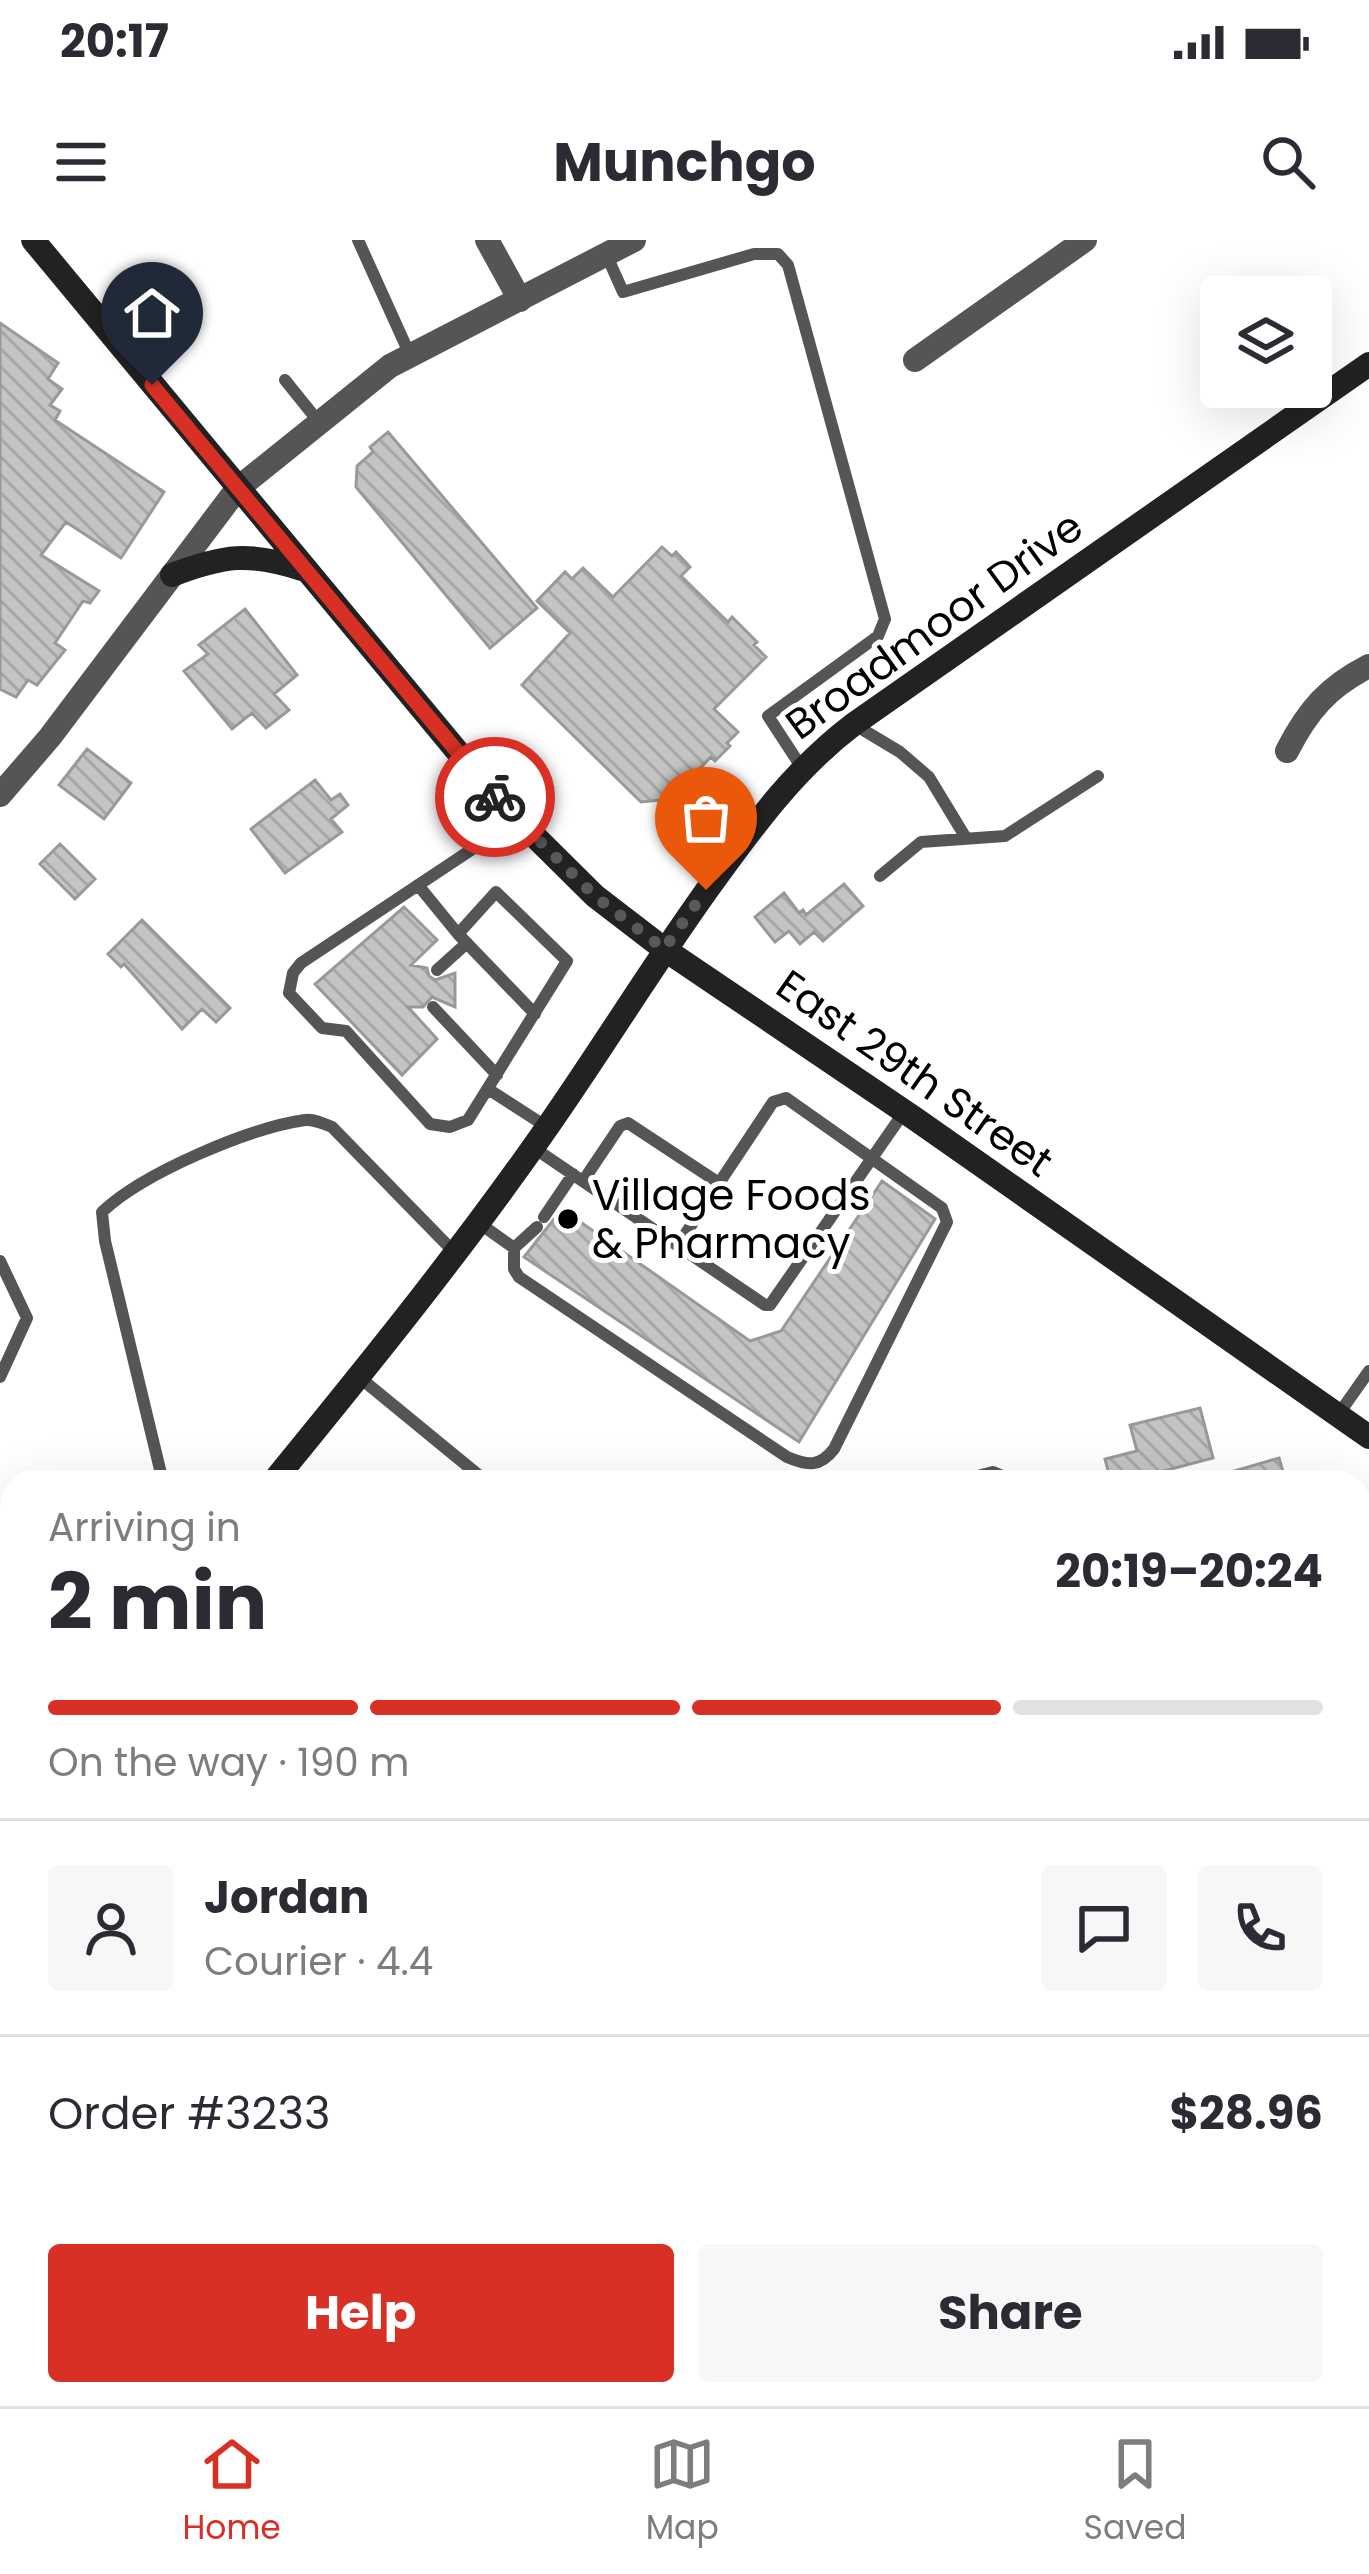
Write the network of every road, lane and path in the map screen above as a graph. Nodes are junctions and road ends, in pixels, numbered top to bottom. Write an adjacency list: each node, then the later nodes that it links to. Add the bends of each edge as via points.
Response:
1 (33, 240): 9 (main road, East 29th Street)
2 (358, 240): 10 (lane)
3 (488, 240): 8 (street)
4 (634, 240): 6 (street)
5 (1085, 240): 11 (street)
6 (607, 256): 8 (street); 21 (lane, via 623,292 754,254 778,254 788,265 884,619 878,636 767,716)
7 (133, 287): 9 (lane)
8 (520, 300): 10 (street)
9 (95, 316): 15 (main road, East 29th Street)
10 (410, 355): 14 (street)
11 (915, 360)
12 (1369, 364): 19 (main road, Broadmoor Drive)
13 (285, 380): 14 (lane)
14 (318, 421): 15 (street)
15 (237, 489): 16 (main road, East 29th Street); 17 (street)
16 (305, 570): 17 (main road, via 240,556); 24 (main road, East 29th Street)
17 (172, 575): 23 (street)
18 (1369, 666): 20 (street, via 1307,711)
19 (854, 724): 21 (main road, Broadmoor Drive); 25 (lane, via 929,777)
20 (1287, 751)
21 (802, 768): 29 (main road, Broadmoor Drive)
22 (1098, 776): 25 (lane, via 1005,836)
23 (0, 795)
24 (517, 819): 27 (lane); 29 (main road, East 29th Street, via 595,896)
25 (966, 838): 26 (lane, via 921,842)
26 (880, 876)
27 (418, 885): 28 (lane); 34 (lane, via 301,962 289,993 322,1028 346,1031 430,1124 469,1120)
28 (462, 939): 30 (lane); 32 (lane); 32 (lane, via 496,892 567,961)
29 (664, 949): 35 (main road, East 29th Street); 36 (main road, Broadmoor Drive)
30 (437, 970)
31 (433, 1007): 33 (lane)
32 (535, 1014): 33 (lane)
33 (496, 1075): 34 (lane)
34 (488, 1089): 36 (lane)
35 (904, 1111): 37 (lane); 48 (main road, East 29th Street)
36 (540, 1137): 38 (lane); 40 (main road, Broadmoor Drive)
37 (873, 1157): 39 (lane, via 778,1099); 41 (lane, via 770,1305); 42 (lane, via 942,1208 947,1222 834,1449 815,1465 788,1457 519,1277)
38 (578, 1178): 39 (lane, via 628,1123); 41 (lane); 42 (lane)
39 (719, 1183): 41 (lane)
40 (478, 1222): 42 (lane); 43 (main road, Broadmoor Drive)
41 (678, 1246)
42 (514, 1248)
43 (456, 1254): 47 (main road, Broadmoor Drive); 50 (lane, via 332,1126 310,1119 206,1150 116,1198 102,1212 105,1240)
44 (0, 1261): 46 (lane, via 27,1318)
45 (1369, 1371): 48 (lane)
46 (0, 1377)
47 (359, 1377): 51 (main road, Broadmoor Drive); 52 (lane)
48 (1338, 1415): 49 (main road, East 29th Street)
49 (1369, 1437)
50 (160, 1470)
51 (283, 1470)
52 (472, 1470)

